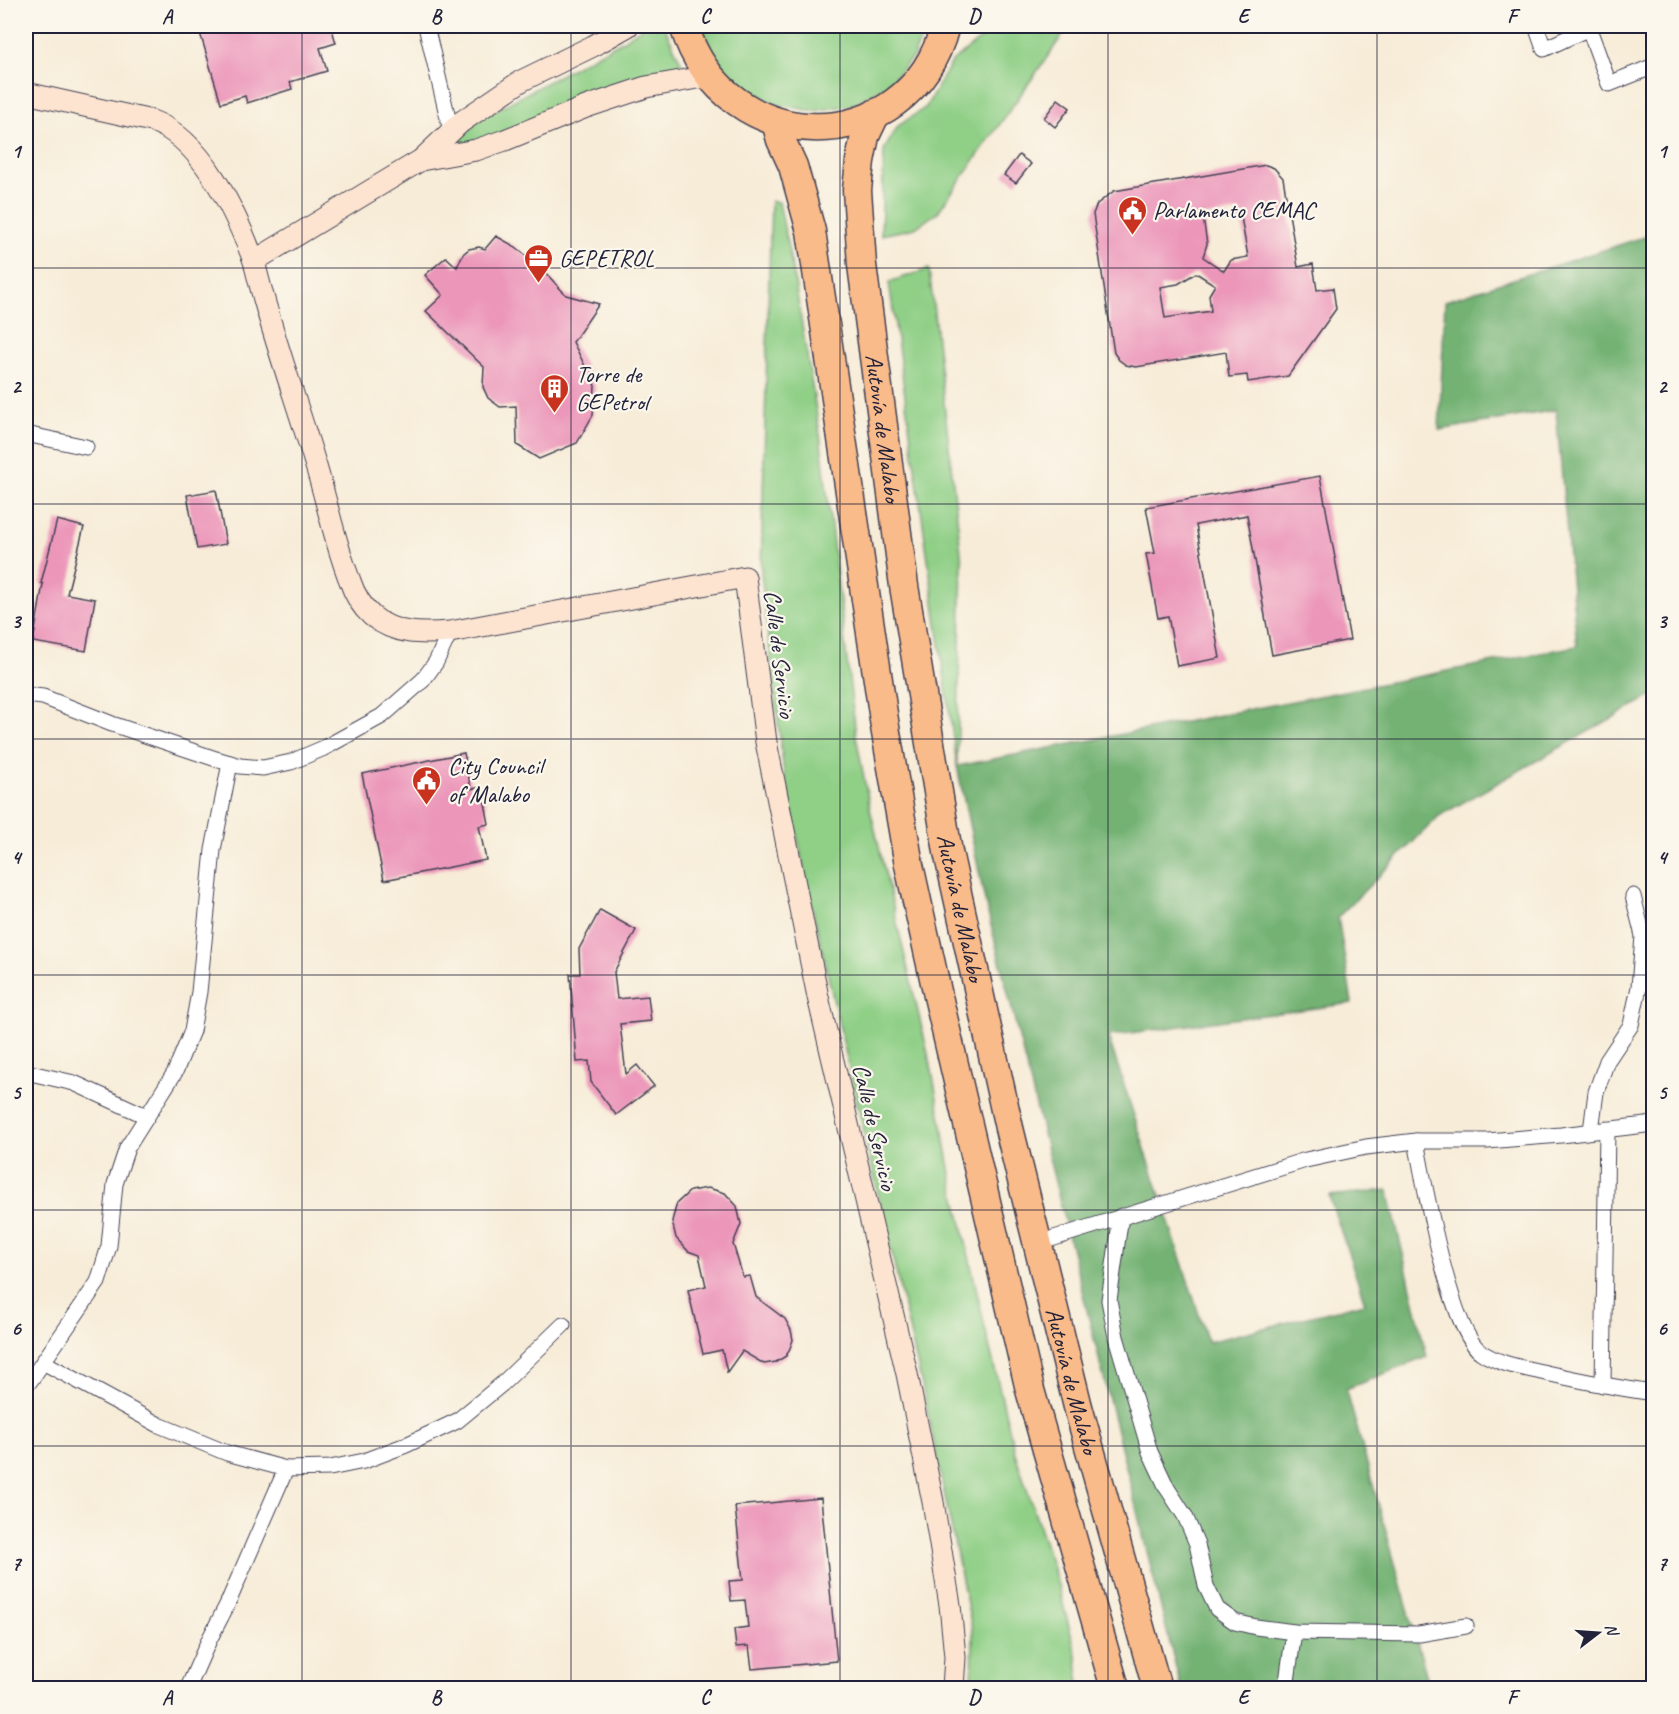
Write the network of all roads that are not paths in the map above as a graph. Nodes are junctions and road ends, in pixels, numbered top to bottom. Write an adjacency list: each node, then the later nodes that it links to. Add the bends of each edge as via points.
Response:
1 (426, 26): 12 (street)
2 (628, 26): 12 (street, via 521,81)
3 (684, 26): 8 (highway, via 697,60)
4 (1536, 26): 5 (street, via 1544,49)
5 (1588, 27): 7 (street, via 1609,84)
6 (950, 30): 10 (highway, via 923,74 894,102)
7 (1653, 66)
8 (709, 76): 11 (highway, via 739,104); 13 (street, via 646,87 476,150)
9 (26, 93): 14 (street, via 167,126 184,141 227,197)
10 (876, 113): 11 (highway, via 837,126); 28 (highway, Autovía de Malabo, via 865,136 860,162 860,248 904,586 948,852)
11 (776, 122): 35 (highway, Autovía de Malabo, via 811,231 909,865 1030,1390)
12 (451, 131): 13 (street)
13 (421, 160): 14 (street)
14 (254, 261): 17 (street, via 350,581 359,599 371,615 400,631)
15 (26, 434): 16 (street)
16 (86, 447)
17 (450, 632): 19 (street, via 423,680 382,716 291,762 263,768); 39 (street, Calle de Servicio, via 745,577 766,742 818,997 907,1374 933,1502 950,1605 955,1657)
18 (26, 696): 19 (street, via 43,697)
19 (230, 763): 22 (street, via 213,850 192,1031 175,1072)
20 (1633, 896): 25 (street, via 1643,936 1639,987 1631,1025 1607,1061 1596,1092)
21 (26, 1072): 22 (street, via 74,1083)
22 (146, 1116): 30 (street, via 128,1148 115,1184 109,1246 98,1282)
23 (1653, 1124): 24 (street)
24 (1607, 1129): 25 (street); 32 (street)
25 (1591, 1131): 26 (street, via 1487,1141)
26 (1416, 1141): 27 (street, via 1366,1146 1306,1160); 32 (street, via 1441,1261 1468,1336 1480,1352 1509,1365)
27 (1121, 1216): 28 (street); 37 (street, via 1109,1300 1150,1452 1197,1544 1206,1586 1217,1609 1235,1622)
28 (1038, 1243): 42 (highway, Autovía de Malabo, via 1078,1407)
29 (563, 1325): 34 (street, via 457,1421 364,1461 330,1468)
30 (43, 1362): 31 (street); 34 (street, via 159,1425 227,1453)
31 (26, 1384)
32 (1603, 1385): 33 (street)
33 (1653, 1392)
34 (286, 1469): 38 (street)
35 (1092, 1609): 40 (highway); 41 (highway, Autovía de Malabo)
36 (1466, 1626): 37 (street, via 1419,1634)
37 (1294, 1632): 43 (street)
38 (188, 1689)
39 (953, 1689)
40 (1096, 1689)
41 (1115, 1689)
42 (1157, 1689)
43 (1286, 1689)

